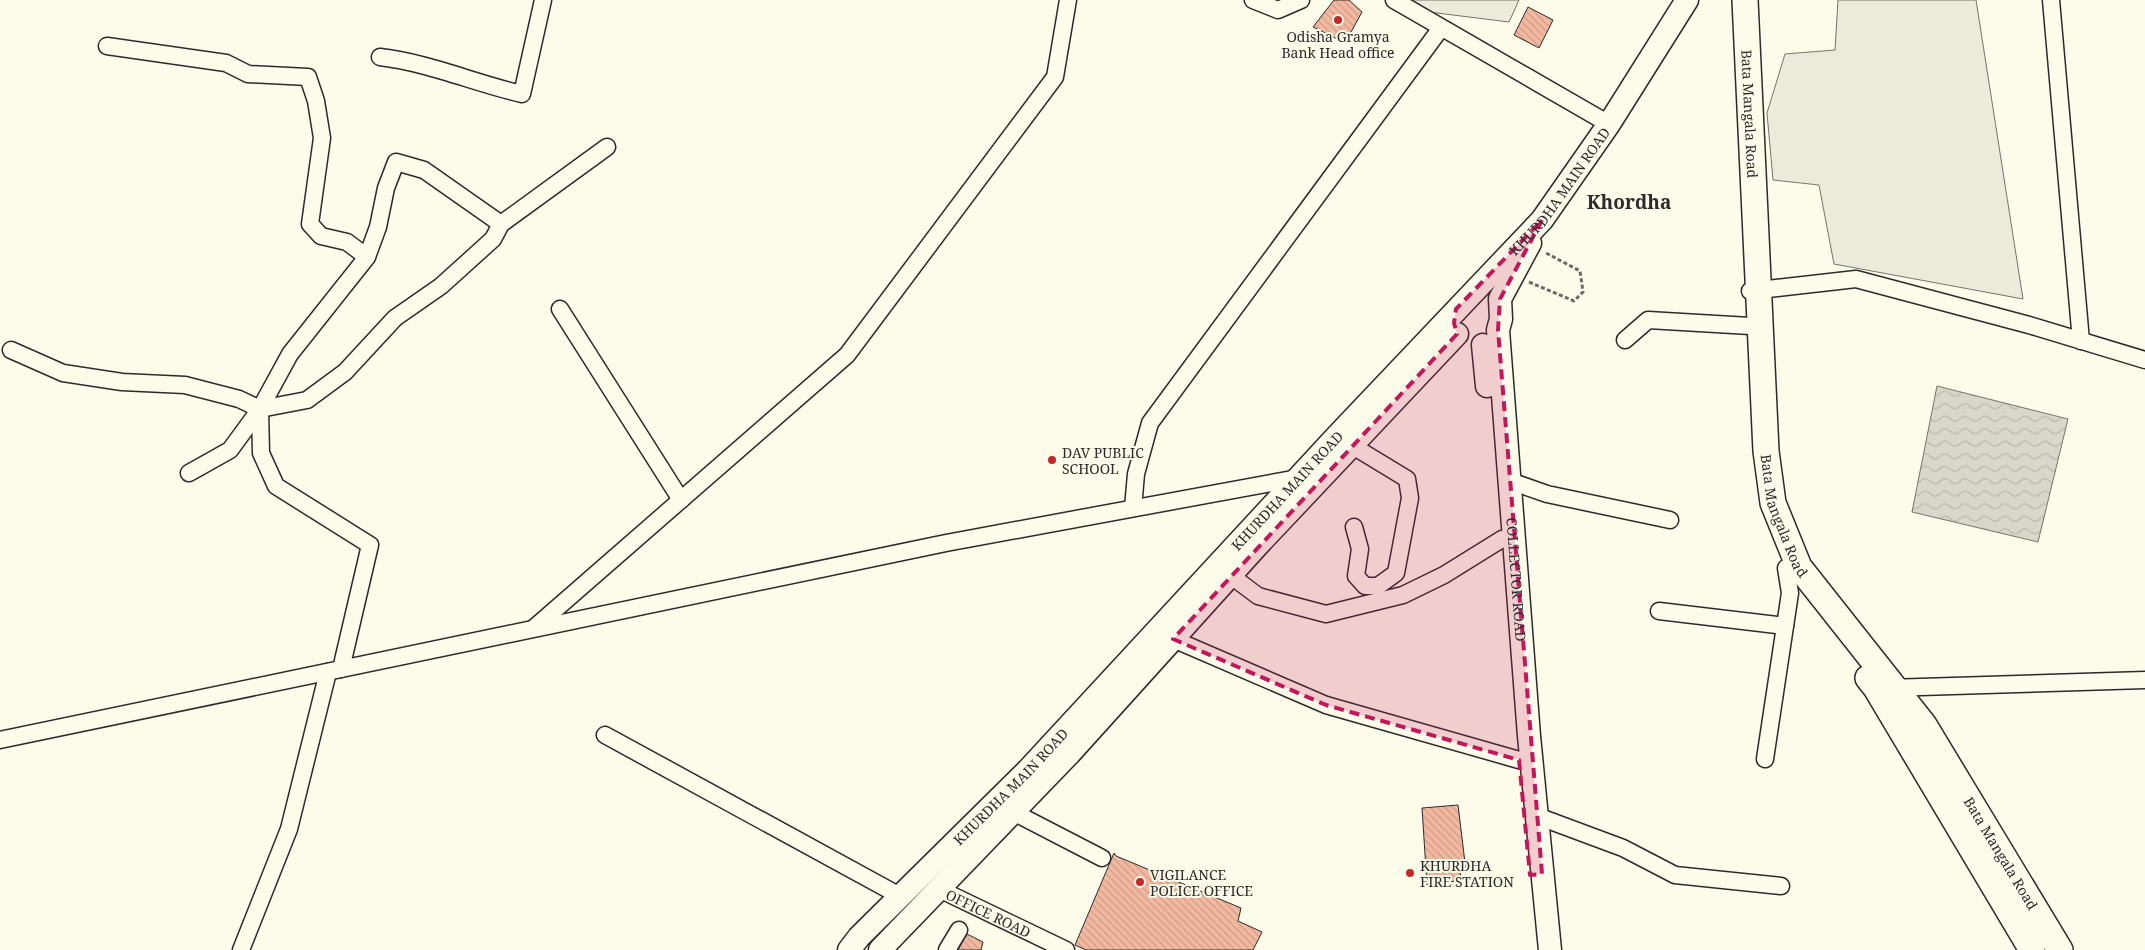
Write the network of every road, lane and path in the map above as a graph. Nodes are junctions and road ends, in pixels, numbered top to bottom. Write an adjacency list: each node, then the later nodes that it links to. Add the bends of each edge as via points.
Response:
1 (543, 0): 12 (street, via 522,94 410,60)
2 (1068, 0): 37 (street, via 1055,77 847,355)
3 (1253, 0): 4 (street, via 1278,10)
4 (1301, 0)
5 (1394, 0): 10 (street)
6 (1687, 0): 13 (main road, KHURDHA MAIN ROAD)
7 (1738, 0): 20 (main road, Bata Mangala Road)
8 (1745, 0): 20 (main road, Bata Mangala Road)
9 (2051, 0): 29 (street)
10 (1441, 28): 13 (street); 38 (street, via 1150,423 1136,474)
11 (107, 46): 18 (street, via 226,63 248,74 308,77 322,138 310,224 321,236 347,242)
12 (380, 57)
13 (1609, 124): 15 (main road, KHURDHA MAIN ROAD)
14 (607, 146): 16 (street)
15 (1542, 220): 19 (main road, COLLECTOR ROAD); 21 (main road, KHURDHA MAIN ROAD)
16 (501, 224): 18 (street, via 424,170 396,162); 32 (street, via 492,239 441,286 395,318 345,372 307,400)
17 (1540, 250): 19 (path, via 1580,271 1583,292 1574,301)
18 (367, 257): 32 (street, via 290,354)
19 (1513, 275): 22 (main road, COLLECTOR ROAD)
20 (1755, 290): 25 (main road, Bata Mangala Road); 29 (street, via 1856,279); 50 (main road, Bata Mangala Road, via 1766,451 1774,503 1799,566)
21 (1473, 291): 22 (main road, via 1488,292); 24 (main road, KHURDHA MAIN ROAD)
22 (1500, 299): 27 (main road, COLLECTOR ROAD, via 1501,319)
23 (560, 309): 37 (street)
24 (1456, 309): 26 (main road, via 1454,322); 35 (main road, KHURDHA MAIN ROAD)
25 (1750, 326): 28 (street, via 1648,320); 42 (main road, Bata Mangala Road, via 1749,454 1759,509)
26 (1457, 334): 27 (main road, via 1467,343); 33 (main road, KHURDHA MAIN ROAD)
27 (1490, 337): 36 (main road, COLLECTOR ROAD); 41 (main road, COLLECTOR ROAD)
28 (1625, 340)
29 (2080, 340): 31 (street)
30 (10, 350): 32 (street, via 63,373 122,382 185,385 239,399)
31 (2145, 360)
32 (260, 409): 34 (street, via 230,450); 48 (street, via 261,452 276,486 370,545)
33 (1351, 445): 40 (street, via 1407,479 1410,498 1396,573 1378,586 1365,586 1356,576 1360,549); 43 (main road, KHURDHA MAIN ROAD)
34 (189, 473)
35 (1298, 478): 38 (street); 61 (main road, KHURDHA MAIN ROAD, via 1028,770)
36 (1510, 481): 39 (street, via 1547,494); 56 (main road, COLLECTOR ROAD)
37 (681, 500): 46 (street)
38 (1133, 508): 46 (street, via 946,543)
39 (1670, 520)
40 (1354, 527)
41 (1502, 540): 43 (street, via 1403,595 1326,614 1258,596); 54 (main road, COLLECTOR ROAD)
42 (1786, 568): 45 (street, via 1790,593); 50 (main road, Bata Mangala Road, via 1835,638)
43 (1230, 575): 47 (main road, KHURDHA MAIN ROAD)
44 (1659, 611): 45 (street)
45 (1785, 626): 53 (street)
46 (532, 629): 48 (street)
47 (1172, 639): 54 (street, via 1326,705); 55 (main road, KHURDHA MAIN ROAD)
48 (335, 670): 52 (street); 63 (street, via 289,829)
49 (2145, 680): 50 (street)
50 (1885, 688): 70 (main road, Bata Mangala Road); 71 (main road, Bata Mangala Road, via 1924,725)
51 (605, 735): 61 (street)
52 (0, 740)
53 (1765, 759)
54 (1519, 760): 58 (main road, COLLECTOR ROAD)
55 (1013, 812): 57 (street); 60 (main road, KHURDHA MAIN ROAD)
56 (1537, 816): 58 (main road, COLLECTOR ROAD); 59 (street, via 1623,848 1675,875)
57 (1102, 858)
58 (1536, 875): 68 (main road, COLLECTOR ROAD); 69 (main road, COLLECTOR ROAD)
59 (1781, 886)
60 (938, 889): 65 (main road, KHURDHA MAIN ROAD); 67 (street, OFFICE ROAD)
61 (900, 896): 64 (main road, KHURDHA MAIN ROAD)
62 (959, 930): 66 (street, OFFICE ROAD)
63 (241, 950)
64 (849, 950)
65 (880, 950)
66 (947, 950)
67 (1066, 950)
68 (1538, 950)
69 (1550, 950)
70 (2032, 950)
71 (2060, 950)

